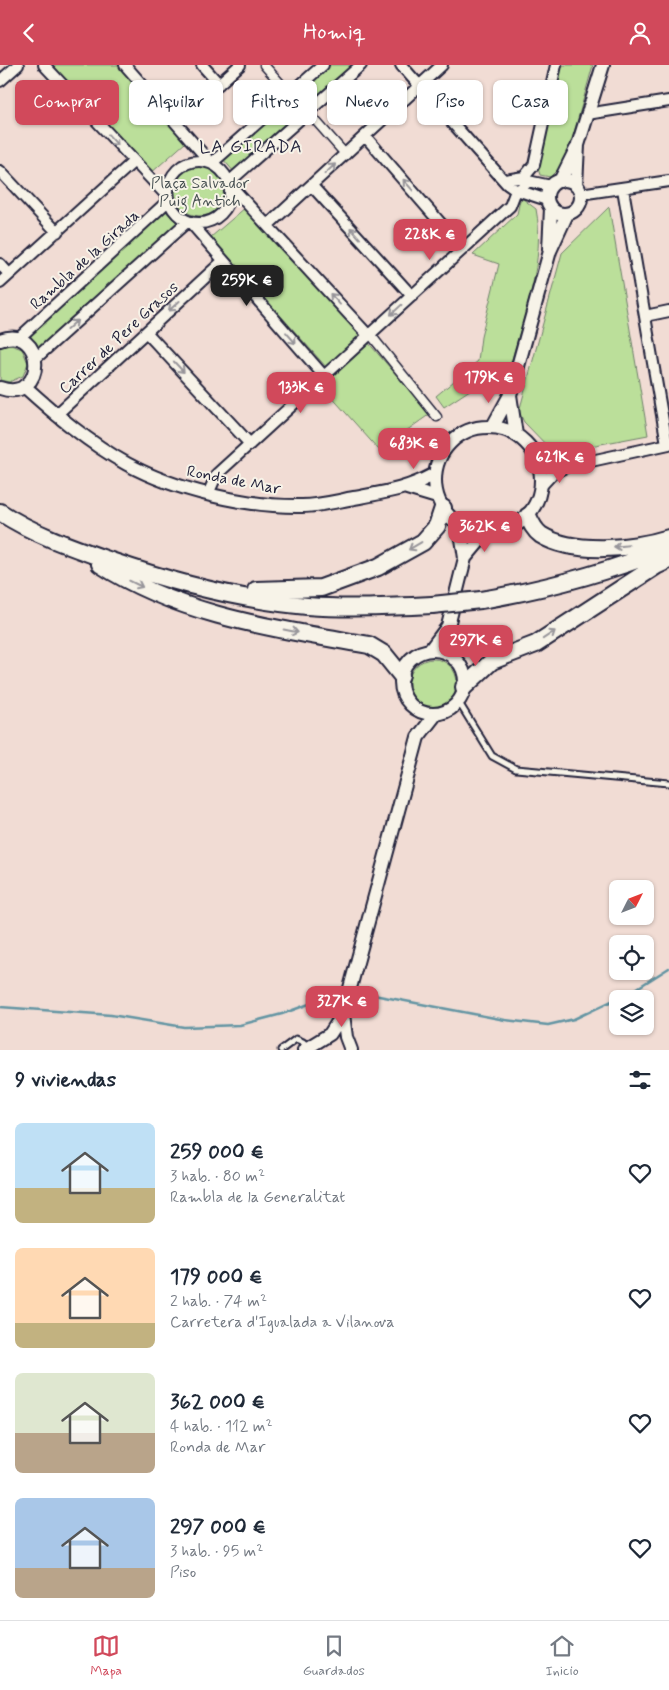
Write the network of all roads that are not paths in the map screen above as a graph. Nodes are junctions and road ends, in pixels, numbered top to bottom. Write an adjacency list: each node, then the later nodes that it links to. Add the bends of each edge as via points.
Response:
1 (18, 65): 19 (street)
2 (44, 65): 33 (street, one-way to 33)
3 (125, 65): 13 (street)
4 (202, 65): 14 (street)
5 (240, 65): 15 (street)
6 (264, 65): 16 (street)
7 (323, 65): 17 (street)
8 (361, 65): 23 (street)
9 (400, 65): 20 (street)
10 (442, 65): 18 (street)
11 (556, 65): 35 (street)
12 (603, 65): 24 (street)
13 (138, 80)
14 (215, 80)
15 (223, 80)
16 (277, 80)
17 (306, 80)
18 (426, 80)
19 (0, 81)
20 (417, 84)
21 (417, 88): 30 (street)
22 (669, 101): 24 (street)
23 (317, 104)
24 (587, 114): 31 (street)
25 (317, 122): 32 (street)
26 (179, 125): 34 (street)
27 (255, 125): 34 (street)
28 (294, 125): 41 (street)
29 (455, 125): 36 (street)
30 (365, 137): 32 (street); 53 (street, one-way to 30)
31 (578, 145): 42 (street); 46 (street)
32 (346, 155): 43 (street, one-way to 32)
33 (133, 162): 47 (street); 52 (street)
34 (211, 163): 41 (street, via 226,174); 47 (street, via 192,161 176,171 171,179)
35 (534, 165): 38 (street); 42 (street, via 540,178)
36 (494, 167): 38 (street); 39 (street)
37 (0, 171): 52 (street)
38 (524, 180): 39 (street); 42 (street); 45 (street)
39 (505, 181): 45 (street)
40 (669, 181): 44 (street)
41 (230, 183): 50 (street, via 231,194 224,211 209,222); 51 (street)
42 (555, 183): 46 (street, via 566,180); 48 (street)
43 (312, 186): 51 (street); 59 (street, one-way to 43)
44 (623, 189): 46 (street); 61 (street)
45 (518, 190): 48 (street); 53 (street, via 510,206)
46 (578, 190): 49 (street, via 576,209)
47 (169, 199): 50 (street, via 176,213); 64 (street, Rambla de la Girada)
48 (549, 204): 49 (street, via 558,213); 54 (street)
49 (567, 214): 54 (street)
50 (189, 222): 55 (street); 66 (street, one-way to 50)
51 (268, 225): 63 (street, one-way to 51)
52 (56, 231): 57 (street)
53 (463, 249): 59 (street)
54 (550, 251): 70 (street)
55 (223, 261): 62 (street, Carrer de Pere Grasos, one-way to 62); 67 (street, one-way to 67)
56 (0, 264): 57 (street)
57 (9, 274): 58 (street)
58 (0, 283)
59 (412, 296): 63 (street, one-way to 63)
60 (669, 311): 61 (street)
61 (645, 316): 76 (street)
62 (146, 331): 71 (street, Carrer de Pere Grasos); 75 (street, one-way to 75)
63 (369, 335): 67 (street); 72 (street)
64 (18, 339): 65 (street); 66 (street, via 29,346)
65 (0, 340)
66 (36, 358): 68 (street, via 34,374)
67 (324, 376): 75 (street)
68 (24, 386): 69 (street, via 12,390); 71 (street, Ronda de Mar)
69 (0, 388)
70 (510, 395): 73 (street); 74 (street)
71 (56, 415): 82 (street, Ronda de Mar, via 128,464)
72 (438, 417)
73 (493, 426): 74 (street); 79 (street, via 462,434 446,447)
74 (516, 435): 77 (street, via 528,445)
75 (250, 444): 82 (street, via 217,474)
76 (668, 444): 78 (street)
77 (536, 459): 78 (street); 80 (street)
78 (568, 466): 80 (street, via 554,473)
79 (433, 475): 81 (street, Ronda de Mar); 83 (street)
80 (541, 486): 85 (street, via 539,497)
81 (407, 488): 82 (street, Ronda de Mar, via 304,506); 83 (street, Ronda de Mar)
82 (208, 494)
83 (440, 503): 86 (street); 90 (highway, one-way to 90, via 438,526 423,541 378,567 320,588 265,591 204,584 112,556)
84 (0, 512): 90 (highway)
85 (528, 516): 87 (street, via 512,528); 88 (highway, one-way to 85, via 656,542 580,548 540,534)
86 (460, 526): 87 (street); 91 (street)
87 (486, 533): 91 (street)
88 (669, 538)
89 (669, 549): 90 (highway, bridge, via 590,576 526,592 432,605 357,607 259,600 175,583)
90 (79, 550): 96 (highway, one-way to 96, via 151,592 225,617 370,645 384,654)
91 (465, 558): 93 (street)
92 (669, 560): 97 (highway, one-way to 92, via 492,661 536,644)
93 (448, 626): 94 (street); 95 (street)
94 (430, 650): 95 (street, via 446,653); 96 (street, via 413,657)
95 (454, 659): 97 (street, via 462,671)
96 (401, 675): 98 (street, via 403,694)
97 (461, 694): 99 (street, via 451,708); 101 (lane, via 492,756 516,769)
98 (414, 707): 99 (street); 100 (street)
99 (436, 714): 100 (street)
100 (418, 737): 102 (street)
101 (669, 783)
102 (343, 1015): 103 (street, via 336,1027); 106 (street)
103 (320, 1040): 104 (street); 106 (street, via 335,1040)
104 (306, 1048): 105 (lane, via 303,1041 296,1039)
105 (281, 1050)
106 (351, 1050)

